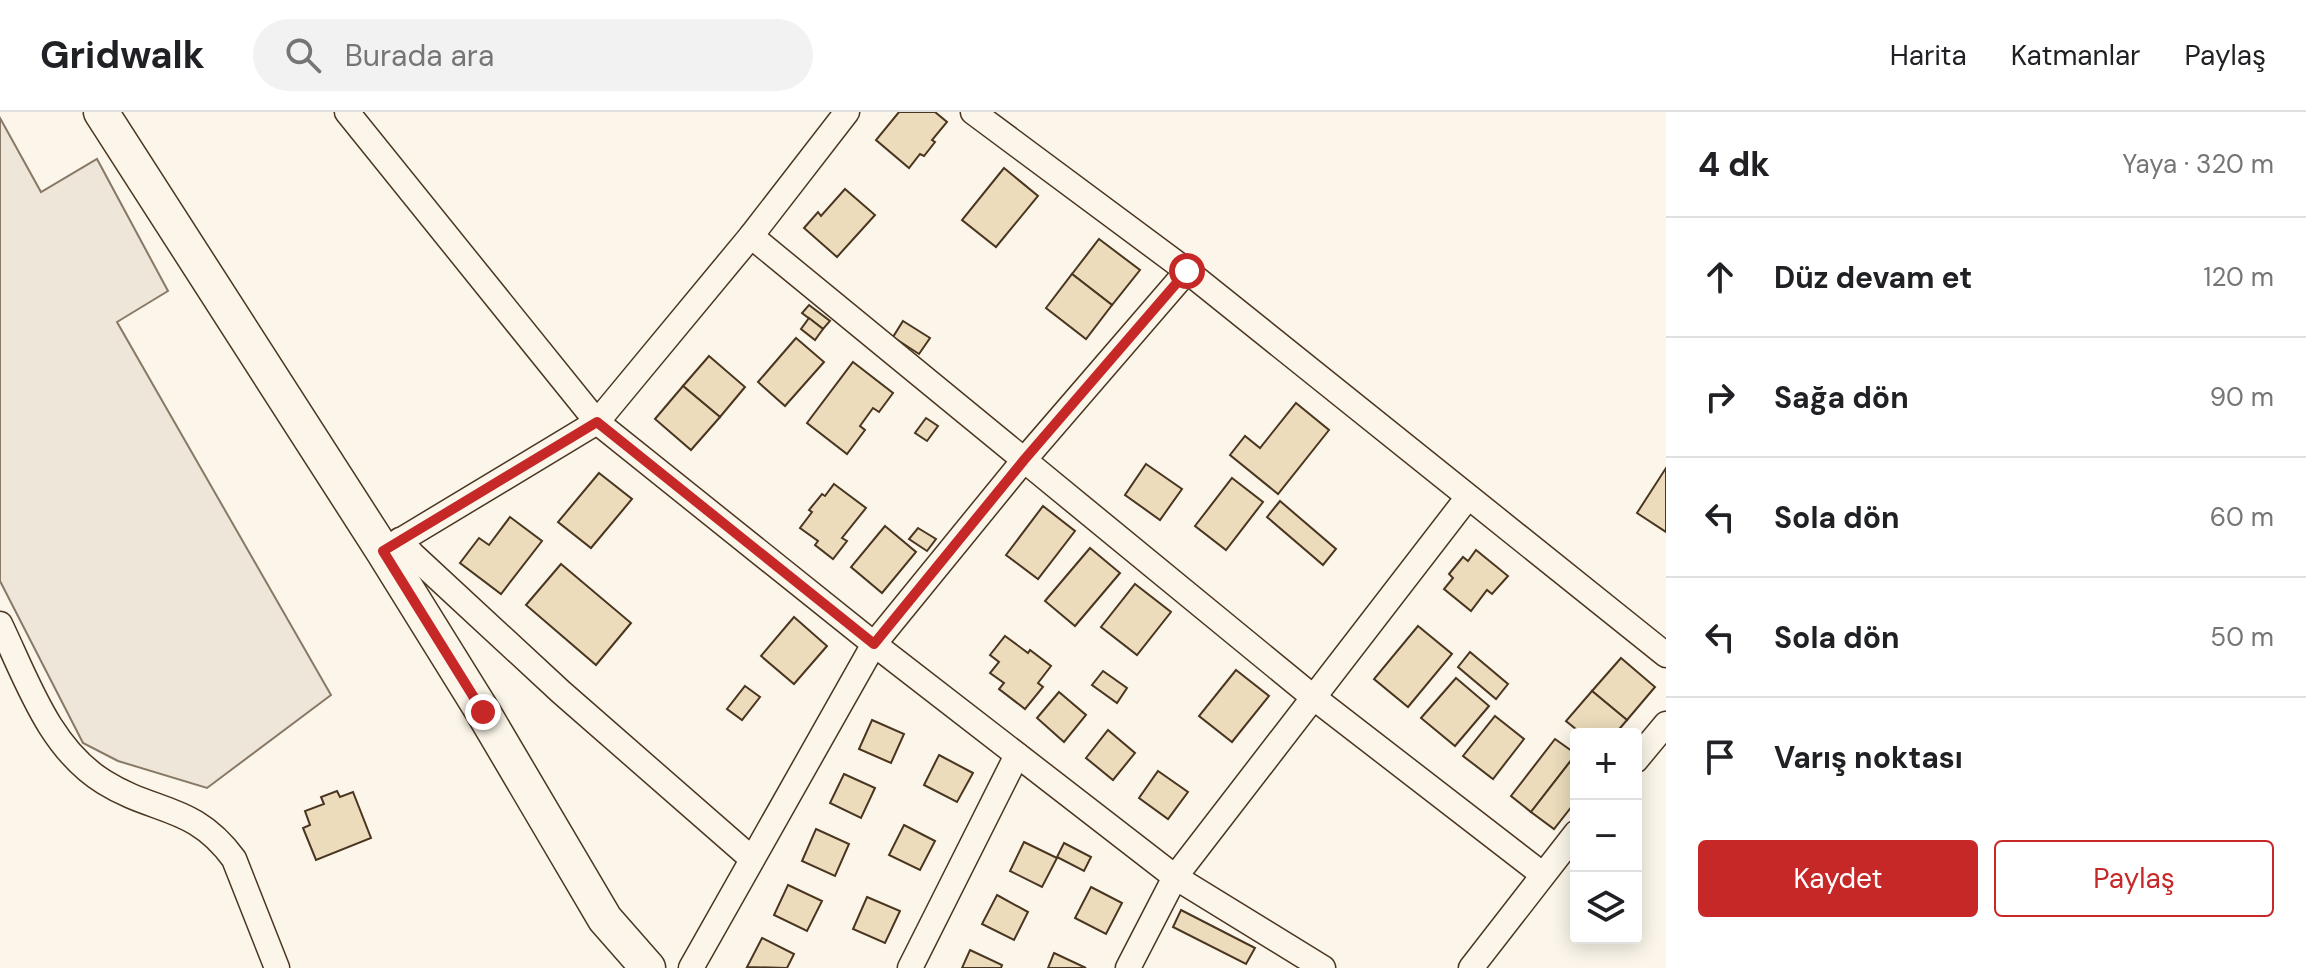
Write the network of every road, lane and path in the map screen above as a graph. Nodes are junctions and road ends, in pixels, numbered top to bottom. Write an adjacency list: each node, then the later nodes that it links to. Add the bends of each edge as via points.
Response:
1 (101, 112): 10 (main road)
2 (347, 112): 7 (street)
3 (847, 112): 5 (street)
4 (973, 112): 6 (street)
5 (751, 236): 7 (street); 8 (street)
6 (1187, 271): 8 (street); 9 (street)
7 (597, 422): 10 (street); 12 (street)
8 (1024, 460): 12 (street); 14 (street)
9 (1468, 497): 13 (street); 14 (street)
10 (392, 546): 19 (street, via 413,555); 23 (main road, via 605,919)
11 (0, 624): 22 (street, via 43,713 83,766 123,793 200,824 225,846)
12 (874, 644): 17 (street); 19 (street)
13 (1666, 655)
14 (1313, 697): 20 (street); 21 (street)
15 (1666, 724): 16 (street)
16 (1642, 753)
17 (1017, 755): 21 (street); 25 (street)
18 (1570, 840): 20 (street)
19 (752, 859): 24 (street)
20 (1542, 874): 28 (street)
21 (1175, 877): 26 (street); 27 (street)
22 (277, 968)
23 (648, 968)
24 (691, 968)
25 (910, 968)
26 (1128, 968)
27 (1323, 968)
28 (1471, 968)

